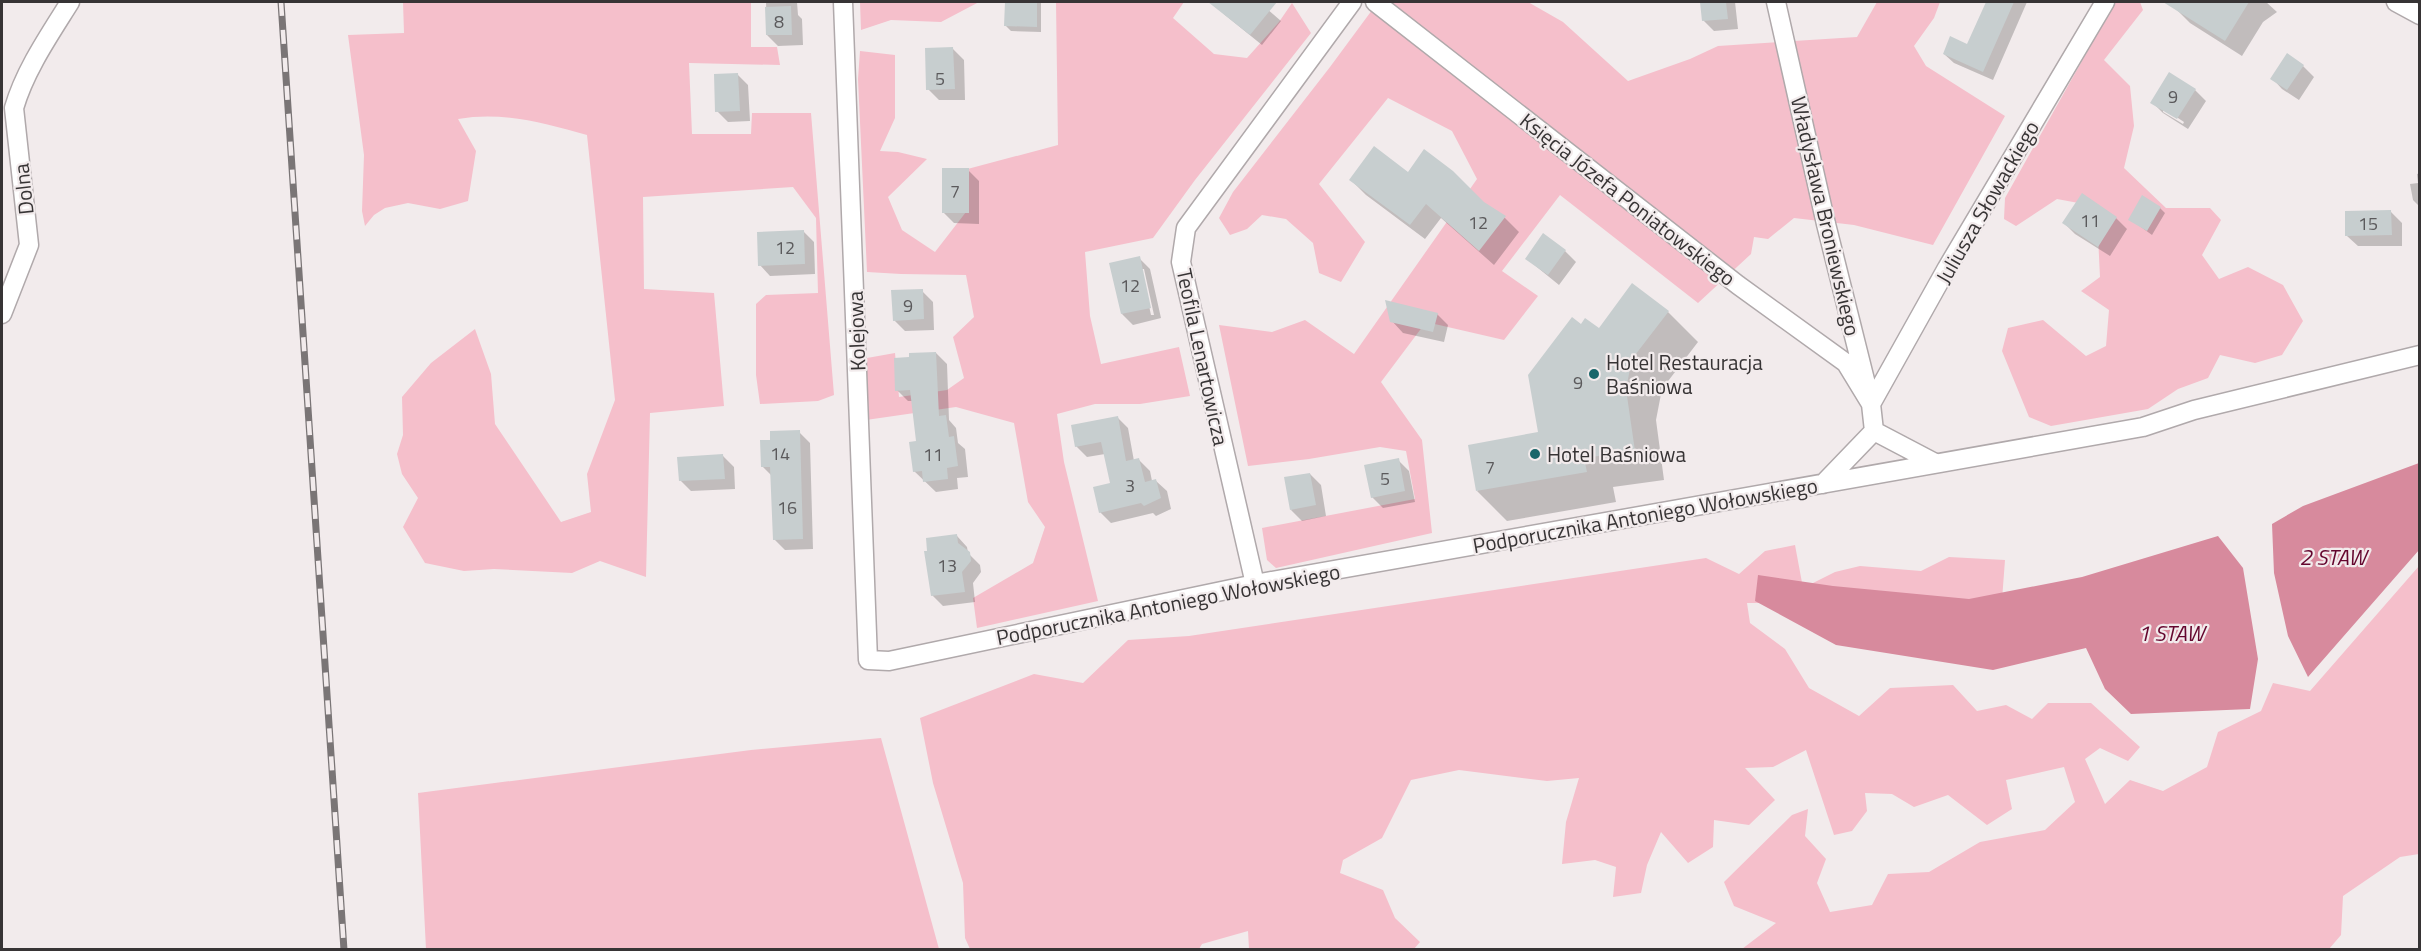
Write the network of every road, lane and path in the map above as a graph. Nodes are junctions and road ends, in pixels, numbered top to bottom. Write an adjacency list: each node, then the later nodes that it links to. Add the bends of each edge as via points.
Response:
1 (70, 2): 9 (street, Dolna, via 38,56 14,108 29,245)
2 (843, 2): 16 (street, Kolejowa)
3 (1352, 2): 15 (street, Teofila Lenartowicza, via 1186,228 1181,262)
4 (1375, 2): 11 (street, Księcia Józefa Poniatowskiego, via 1737,285 1846,363)
5 (1776, 2): 11 (street, Władysława Broniewskiego)
6 (2105, 2): 11 (street, Juliusza Słowackiego)
7 (2396, 2): 8 (street)
8 (2420, 15)
9 (2, 314)
10 (2420, 355): 13 (street, Podporucznika Antoniego Wołowskiego, via 2194,410 2143,427)
11 (1871, 404): 12 (street, Władysława Broniewskiego)
12 (1874, 431): 13 (street); 14 (street)
13 (1935, 463): 14 (street, Podporucznika Antoniego Wołowskiego)
14 (1823, 484): 15 (street, Podporucznika Antoniego Wołowskiego)
15 (1255, 584): 16 (street, Podporucznika Antoniego Wołowskiego, via 889,661)
16 (868, 660)

